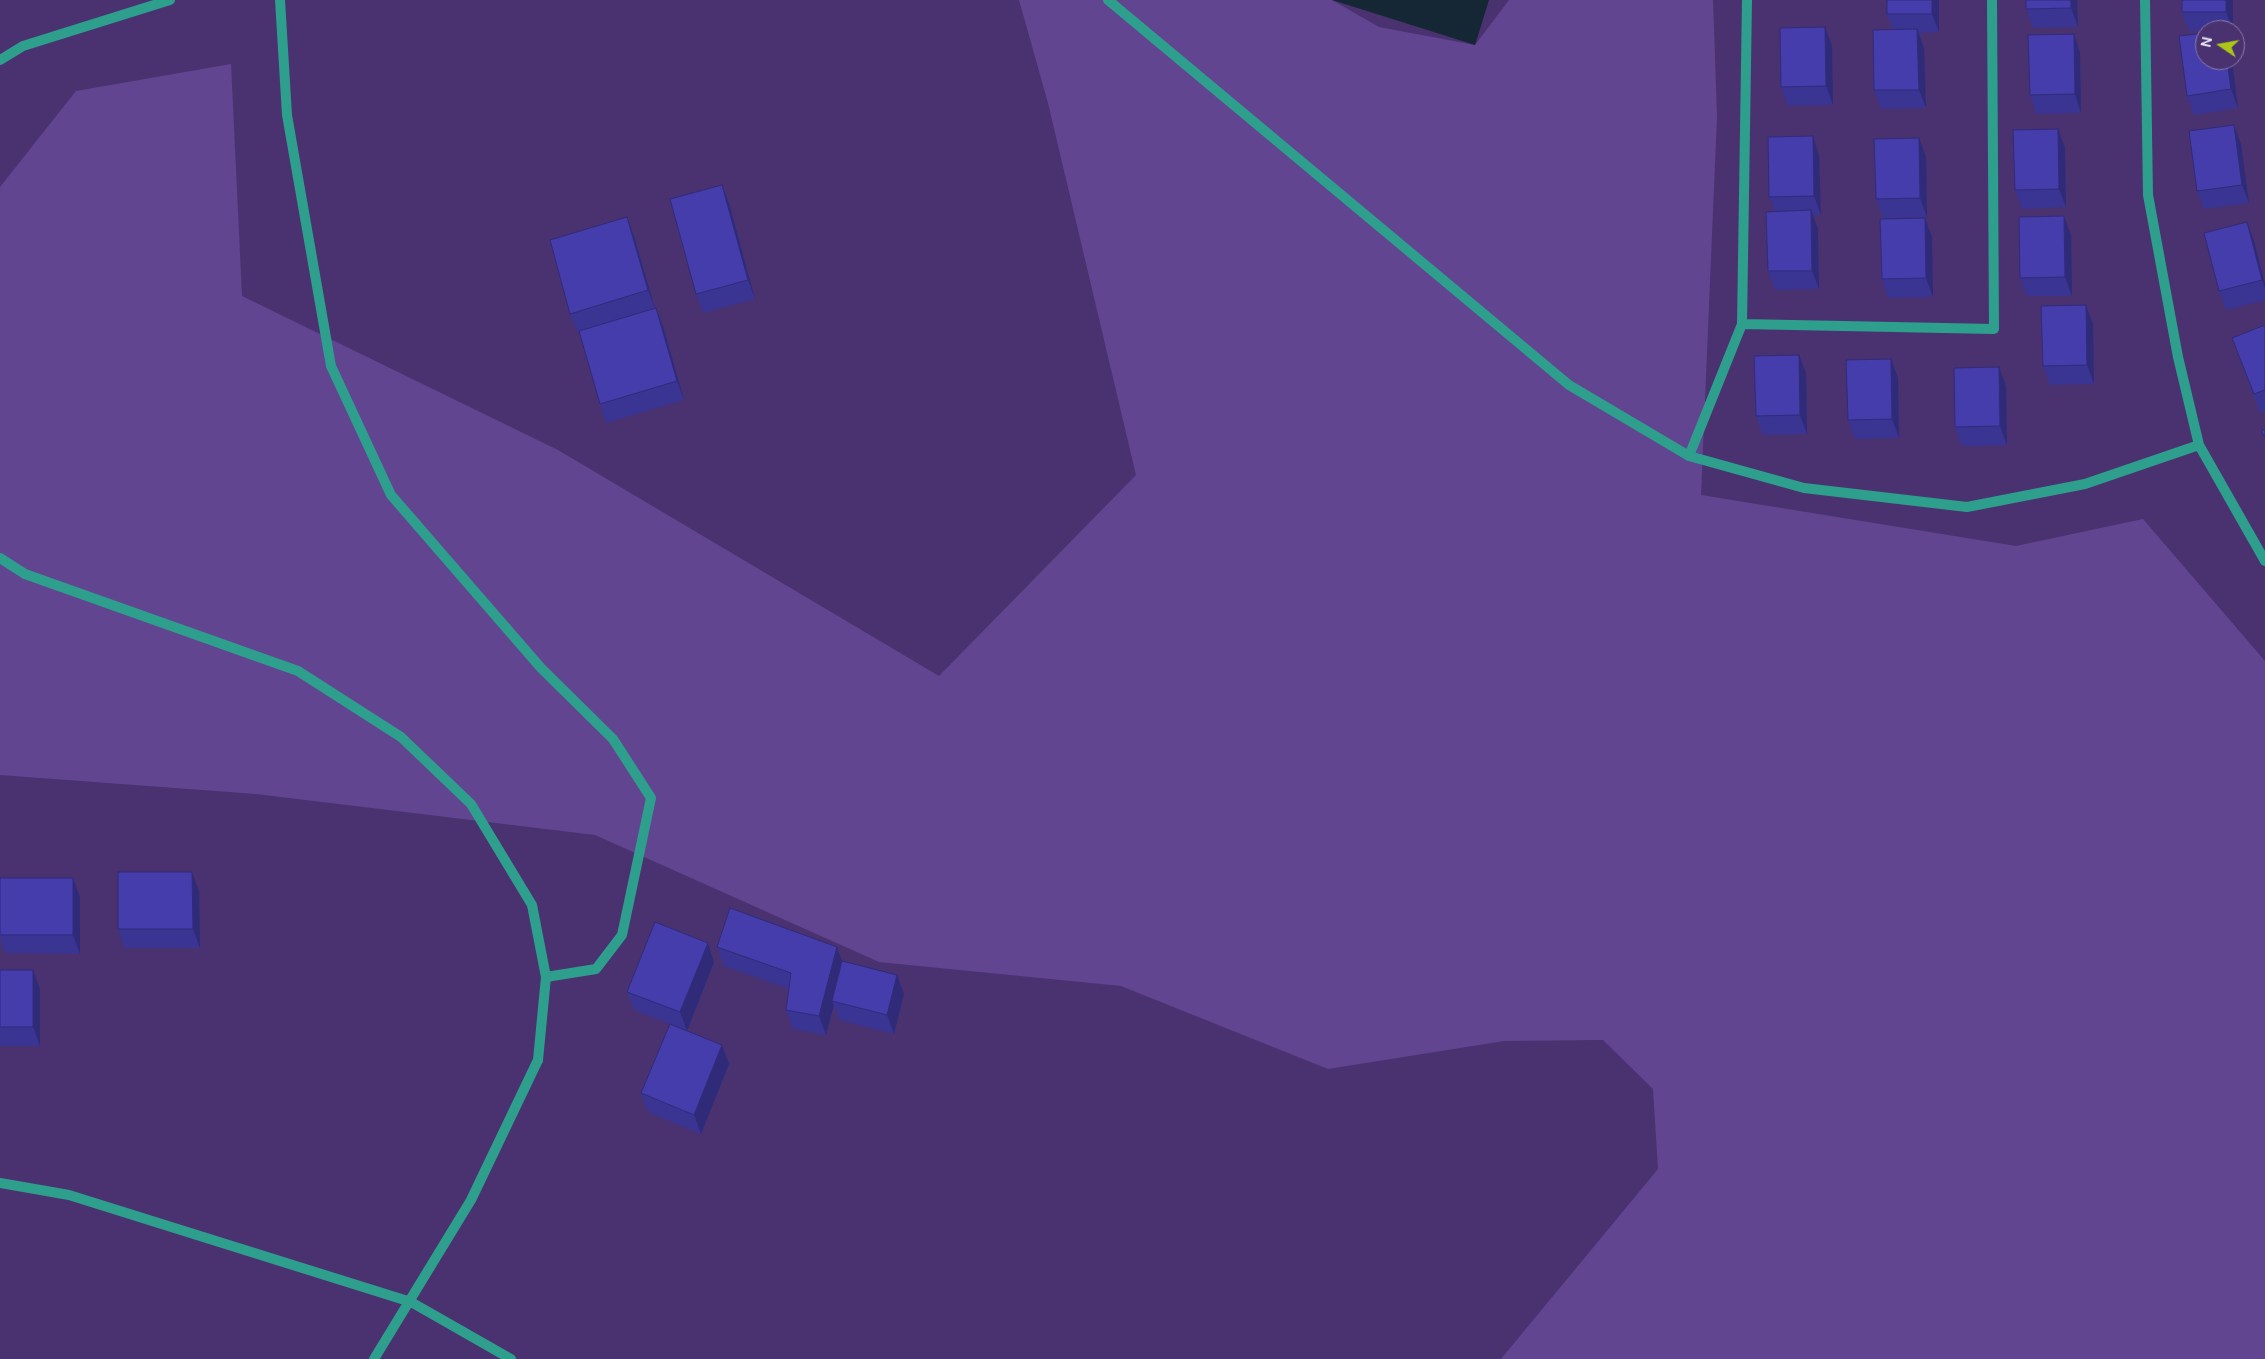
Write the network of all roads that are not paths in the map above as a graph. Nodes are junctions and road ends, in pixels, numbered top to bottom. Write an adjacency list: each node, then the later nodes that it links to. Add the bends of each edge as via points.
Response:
1 (170, 0): 7 (street, via 22,46)
2 (280, 0): 13 (street, via 287,115 332,366 391,495 541,668 613,739 651,798 622,935 596,969)
3 (1108, 0): 10 (street, via 1569,385)
4 (1747, 0): 8 (street)
5 (1992, 0): 8 (street, via 1994,329)
6 (2145, 0): 9 (street, via 2148,195 2178,358)
7 (0, 60)
8 (1742, 324): 10 (street)
9 (2199, 445): 10 (street, via 2085,484 1967,507 1804,488); 12 (street)
10 (1689, 456)
11 (0, 558): 13 (street, via 25,574 298,671 401,737 472,804 532,905)
12 (2265, 561)
13 (546, 977): 15 (street, via 538,1060 471,1200)
14 (0, 1183): 15 (street, via 68,1195)
15 (410, 1302): 16 (street); 17 (street)
16 (374, 1359)
17 (511, 1359)

